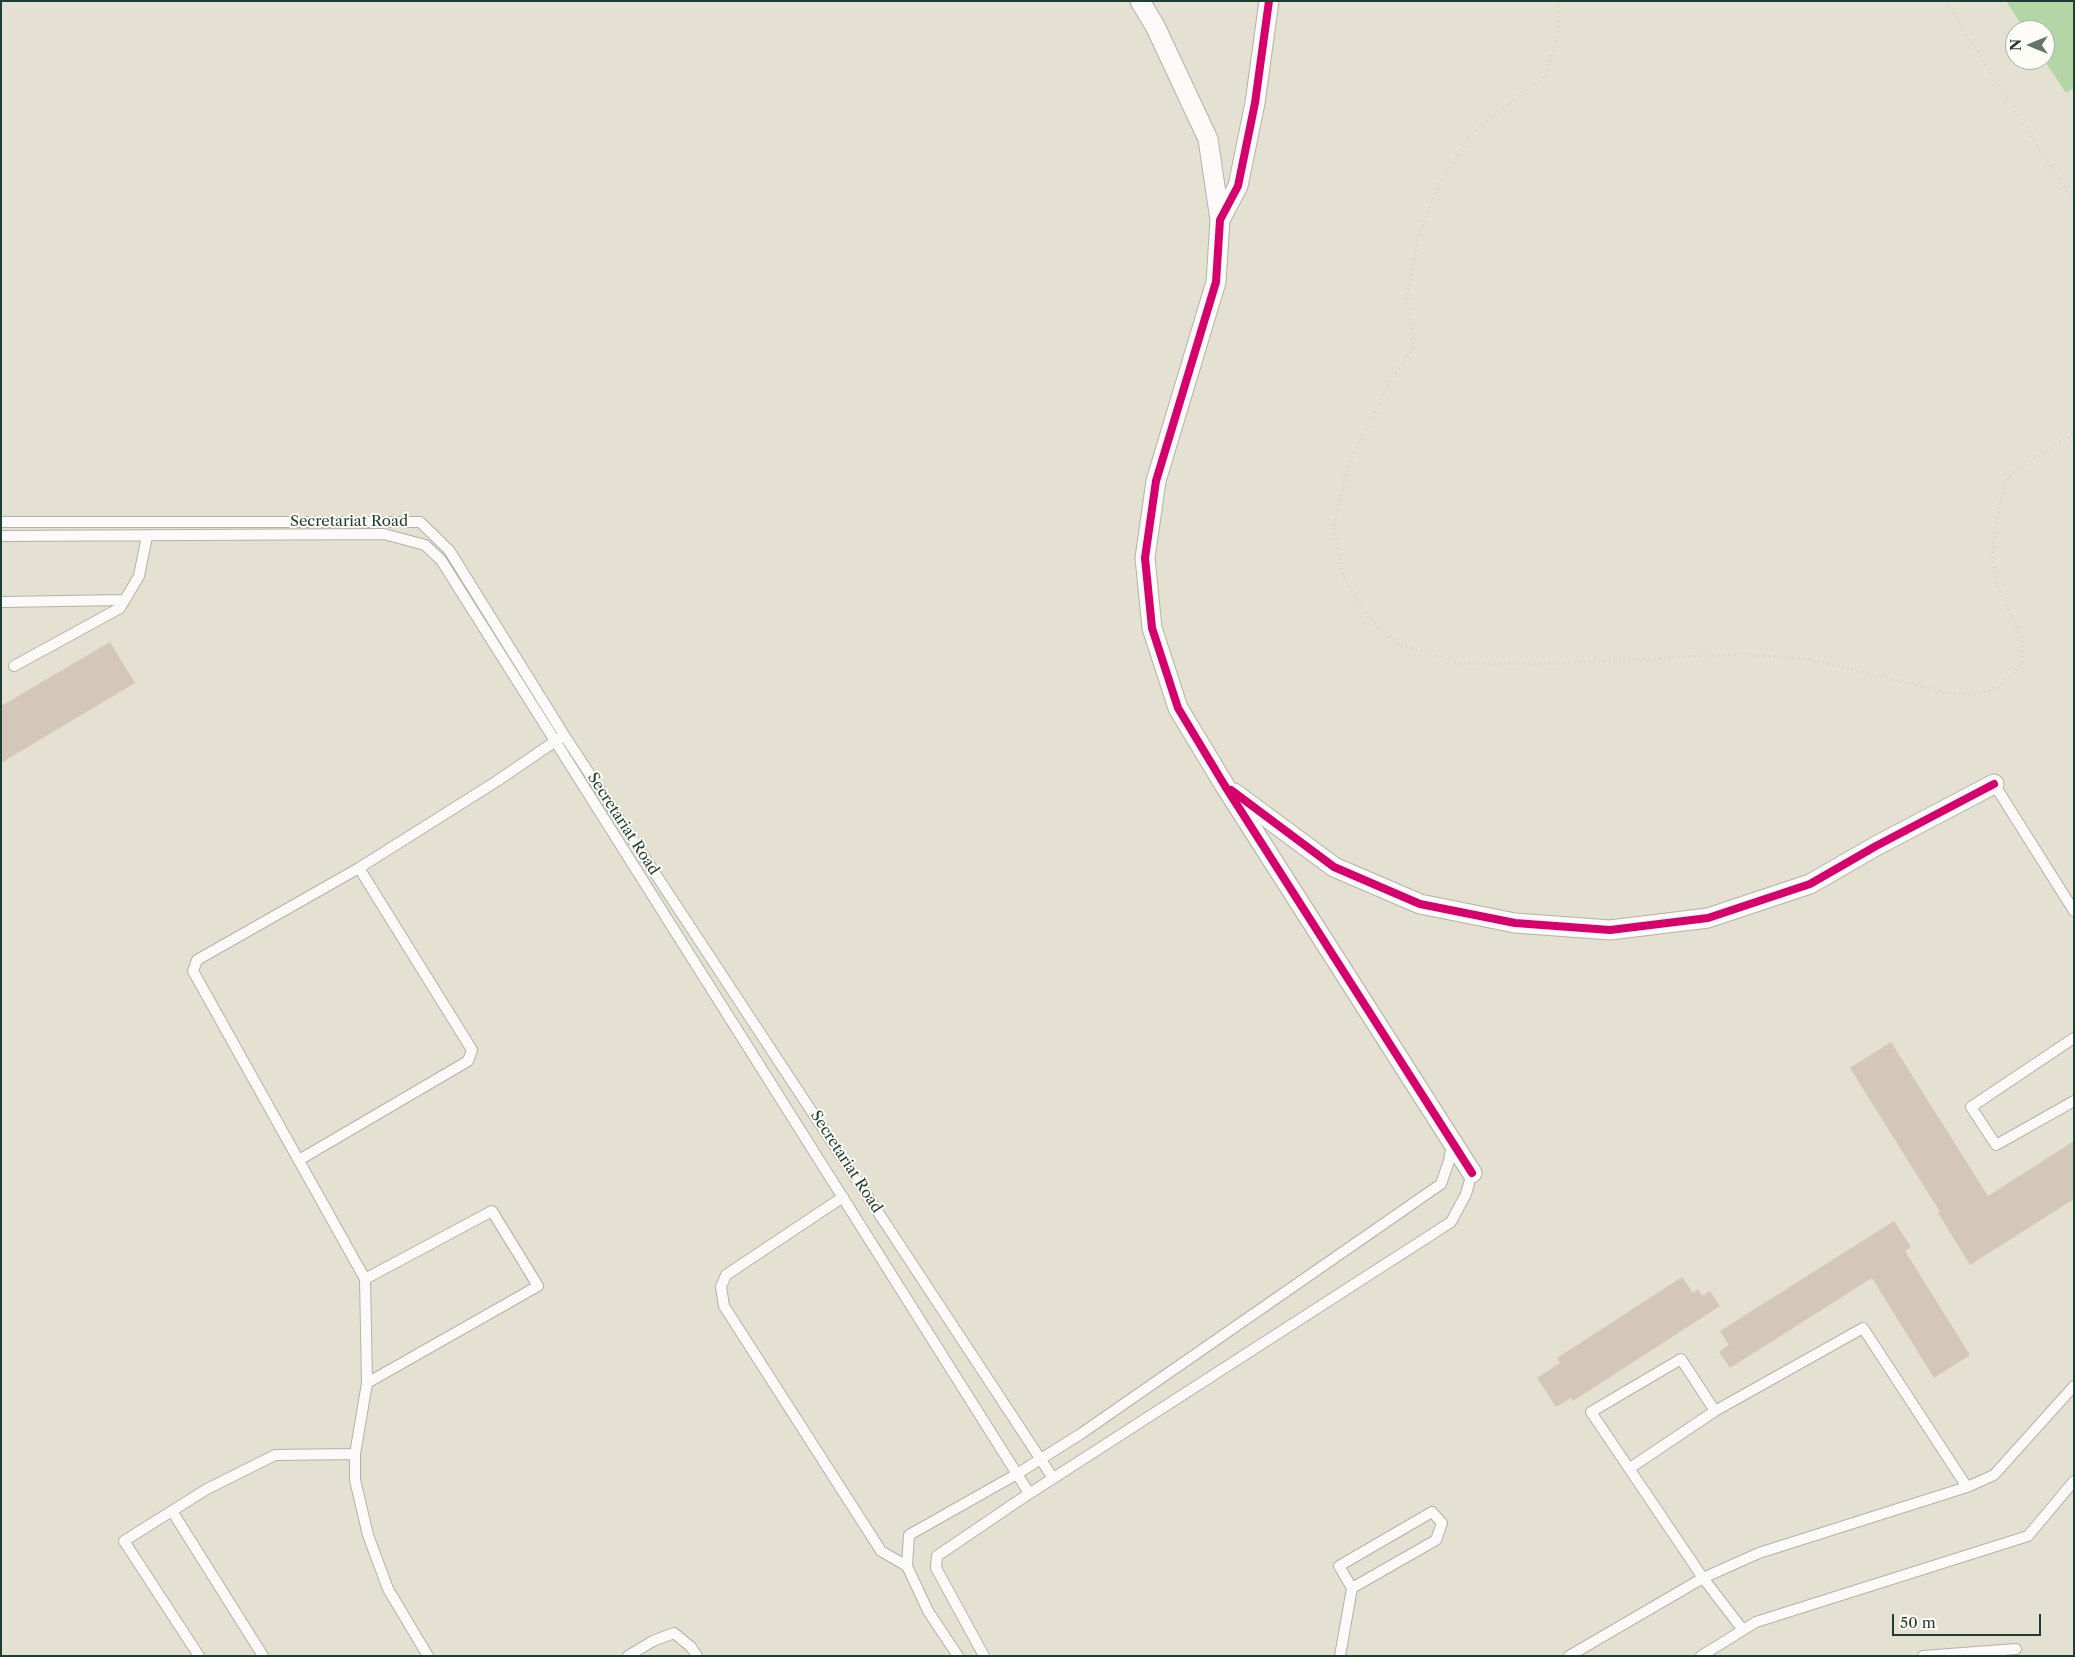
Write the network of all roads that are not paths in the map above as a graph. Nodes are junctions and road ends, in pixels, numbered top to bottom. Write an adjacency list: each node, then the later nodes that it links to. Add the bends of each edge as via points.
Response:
1 (1140, 1): 3 (street, via 1208,139)
2 (1269, 1): 3 (street, via 1255,103 1238,186)
3 (1220, 220): 13 (street, via 1216,282 1156,481 1145,558 1152,628 1178,708)
4 (1, 522): 10 (lane, Secretariat Road, via 420,522 449,550)
5 (1, 536): 6 (lane, Secretariat Road)
6 (147, 536): 7 (lane, via 139,576); 11 (lane, Secretariat Road, via 384,534 425,545 441,560)
7 (125, 600): 8 (lane); 9 (lane, via 120,608)
8 (1, 602)
9 (14, 666)
10 (564, 735): 11 (lane); 27 (lane, Secretariat Road)
11 (555, 742): 14 (lane); 21 (lane, Secretariat Road)
12 (1994, 784): 13 (street, via 1810,884 1708,918 1610,930 1516,923 1420,904 1334,867); 15 (lane)
13 (1225, 786): 18 (street)
14 (359, 868): 19 (lane, via 197,960 193,971); 19 (lane, via 472,1050 468,1061)
15 (2074, 911)
16 (2074, 1038): 17 (lane, via 1971,1107 1996,1145)
17 (2074, 1101)
18 (1452, 1140): 20 (street); 27 (lane, via 1441,1184)
19 (299, 1160): 22 (lane)
20 (1472, 1173): 30 (lane, via 1466,1194 1451,1222)
21 (843, 1197): 29 (lane, Secretariat Road); 35 (lane, via 726,1275 721,1287 724,1306 882,1551)
22 (365, 1279): 23 (lane); 23 (lane, via 492,1211 538,1286)
23 (367, 1382): 26 (lane)
24 (2072, 1392): 32 (lane, via 1994,1475)
25 (1715, 1411): 28 (lane); 28 (lane, via 1681,1358 1591,1412); 32 (lane, via 1863,1328)
26 (355, 1454): 34 (lane, via 275,1455 207,1489); 43 (lane, via 355,1480 368,1535 388,1589)
27 (1041, 1459): 29 (lane); 30 (lane, Secretariat Road)
28 (1630, 1468): 36 (lane)
29 (1017, 1474): 33 (lane, Secretariat Road); 35 (lane, via 909,1535)
30 (1053, 1478): 33 (lane)
31 (2074, 1481): 38 (lane, via 2028,1536 1756,1622)
32 (1968, 1487): 36 (lane, via 1759,1553)
33 (1030, 1493): 47 (lane, via 937,1556 936,1568)
34 (172, 1511): 41 (lane, via 124,1541); 42 (lane)
35 (907, 1566): 46 (lane, via 928,1611)
36 (1703, 1578): 38 (lane); 49 (lane)
37 (1352, 1588): 37 (lane, via 1436,1540 1442,1523 1432,1512 1339,1566); 48 (lane)
38 (1744, 1630): 50 (lane)
39 (2016, 1649): 40 (lane)
40 (1998, 1650): 51 (lane); 52 (lane)
41 (199, 1656)
42 (263, 1656)
43 (428, 1656)
44 (628, 1656): 45 (lane, via 674,1633 692,1647)
45 (697, 1656)
46 (958, 1656)
47 (984, 1656)
48 (1340, 1656)
49 (1569, 1656)
50 (1701, 1656)
51 (1923, 1656)
52 (1980, 1656)

